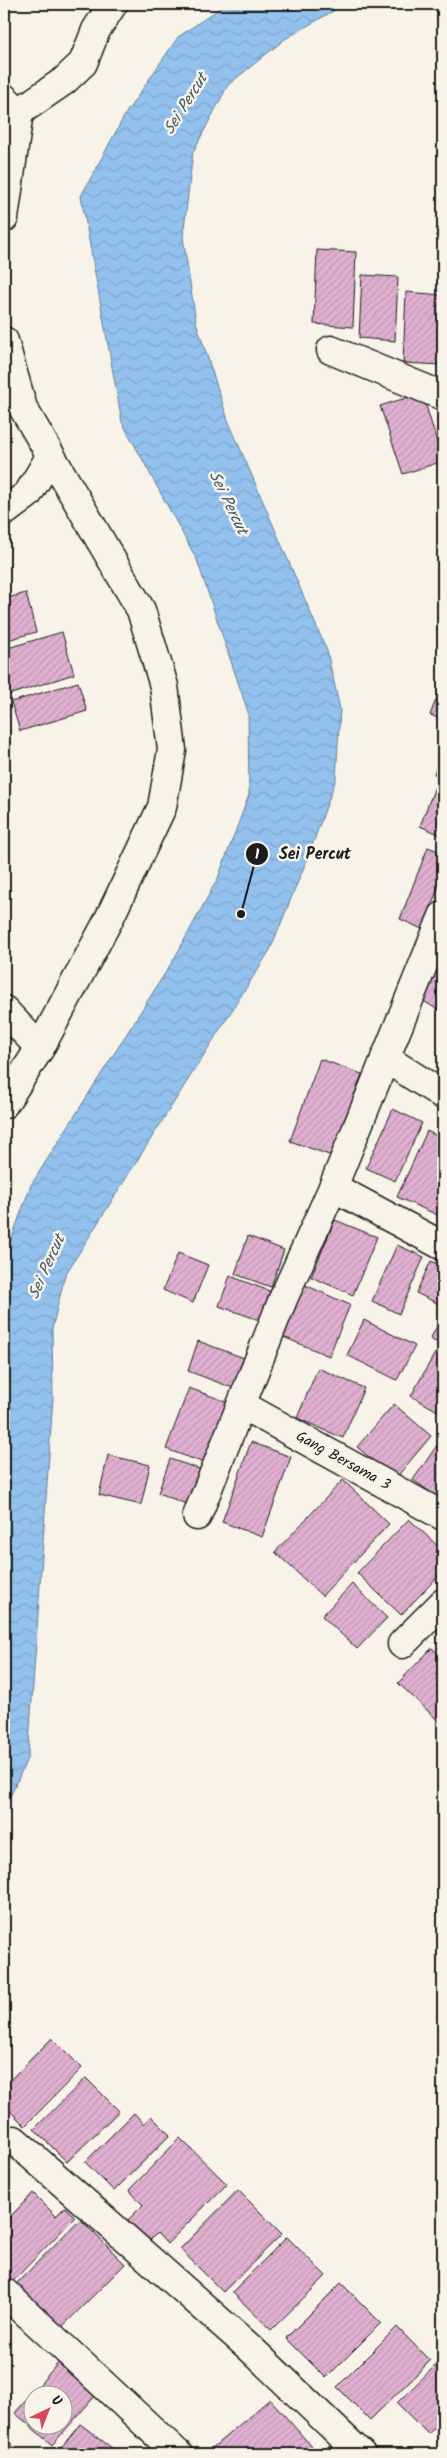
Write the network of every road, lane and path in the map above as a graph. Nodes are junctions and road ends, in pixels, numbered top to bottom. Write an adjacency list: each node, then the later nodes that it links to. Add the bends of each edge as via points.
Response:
1 (113, 4): 2 (street, via 96,30 83,63 64,82)
2 (12, 105): 3 (street)
3 (4, 218)
4 (4, 341): 7 (street)
5 (331, 350): 6 (street)
6 (443, 396)
7 (14, 410): 8 (street)
8 (50, 457): 9 (street, via 28,494); 12 (street, via 142,610 164,686 172,750 162,807 108,921)
9 (4, 512)
10 (443, 916): 13 (street)
11 (4, 1010): 12 (street)
12 (40, 1048): 15 (street)
13 (385, 1058): 14 (street); 16 (street)
14 (443, 1095)
15 (4, 1104)
16 (333, 1187): 17 (street); 18 (street, via 283,1299)
17 (443, 1246)
18 (242, 1405): 19 (street); 20 (street, Gang Bersama 3)
19 (197, 1516)
20 (443, 1516)
21 (443, 1603): 22 (street)
22 (402, 1644)
23 (14, 2140): 26 (street, via 249,2347)
24 (4, 2292): 25 (street)
25 (178, 2454)
26 (361, 2454)

